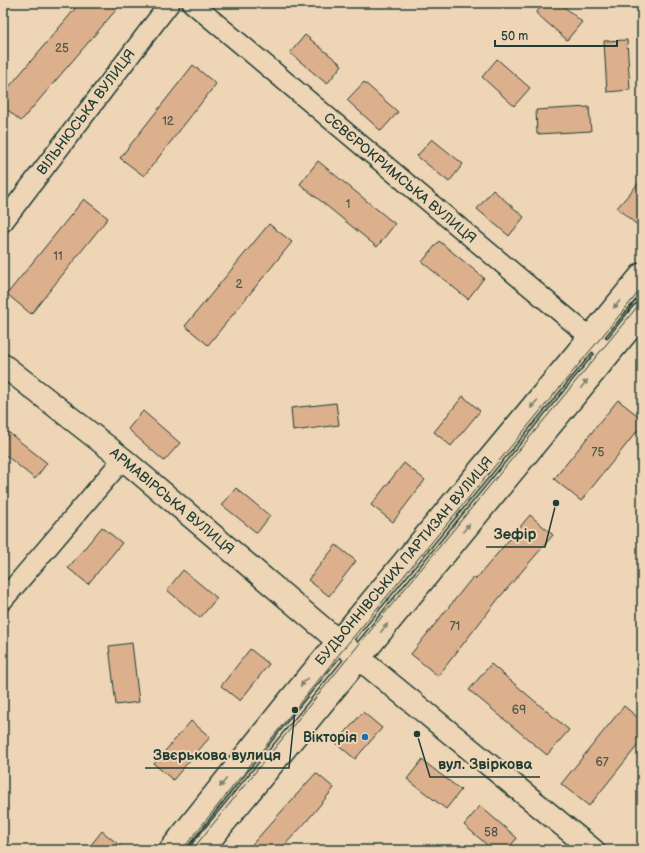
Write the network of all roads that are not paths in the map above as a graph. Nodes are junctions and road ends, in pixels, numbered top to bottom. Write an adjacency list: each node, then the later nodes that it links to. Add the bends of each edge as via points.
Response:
1 (170, 3): 3 (street, ВІЛЬНЮСЬКА ВУЛИЦЯ)
2 (192, 3): 6 (street, СЄВЄРОКРИМСЬКА ВУЛИЦЯ)
3 (3, 222)
4 (642, 274): 6 (main road, БУДЬОННІВСЬКИХ ПАРТИЗАН ВУЛИЦЯ, one-way to 6)
5 (642, 314): 7 (main road, БУДЬОННІВСЬКИХ ПАРТИЗАН ВУЛИЦЯ)
6 (589, 337): 7 (street, СЄВЄРОКРИМСЬКА ВУЛИЦЯ); 11 (main road, БУДЬОННІВСЬКИХ ПАРТИЗАН ВУЛИЦЯ, one-way to 11)
7 (609, 353): 12 (main road, БУДЬОННІВСЬКИХ ПАРТИЗАН ВУЛИЦЯ, one-way to 7)
8 (3, 365): 9 (main road, АРМАВІРСЬКА ВУЛИЦЯ)
9 (123, 460): 10 (street); 11 (main road, АРМАВІРСЬКА ВУЛИЦЯ)
10 (3, 600)
11 (338, 641): 12 (main road, АРМАВІРСЬКА ВУЛИЦЯ); 13 (main road, БУДЬОННІВСЬКИХ ПАРТИЗАН ВУЛИЦЯ, one-way to 13)
12 (359, 658): 14 (main road, БУДЬОННІВСЬКИХ ПАРТИЗАН ВУЛИЦЯ); 15 (main road, АРМАВІРСЬКА ВУЛИЦЯ)
13 (170, 850)
14 (202, 850)
15 (594, 850)

